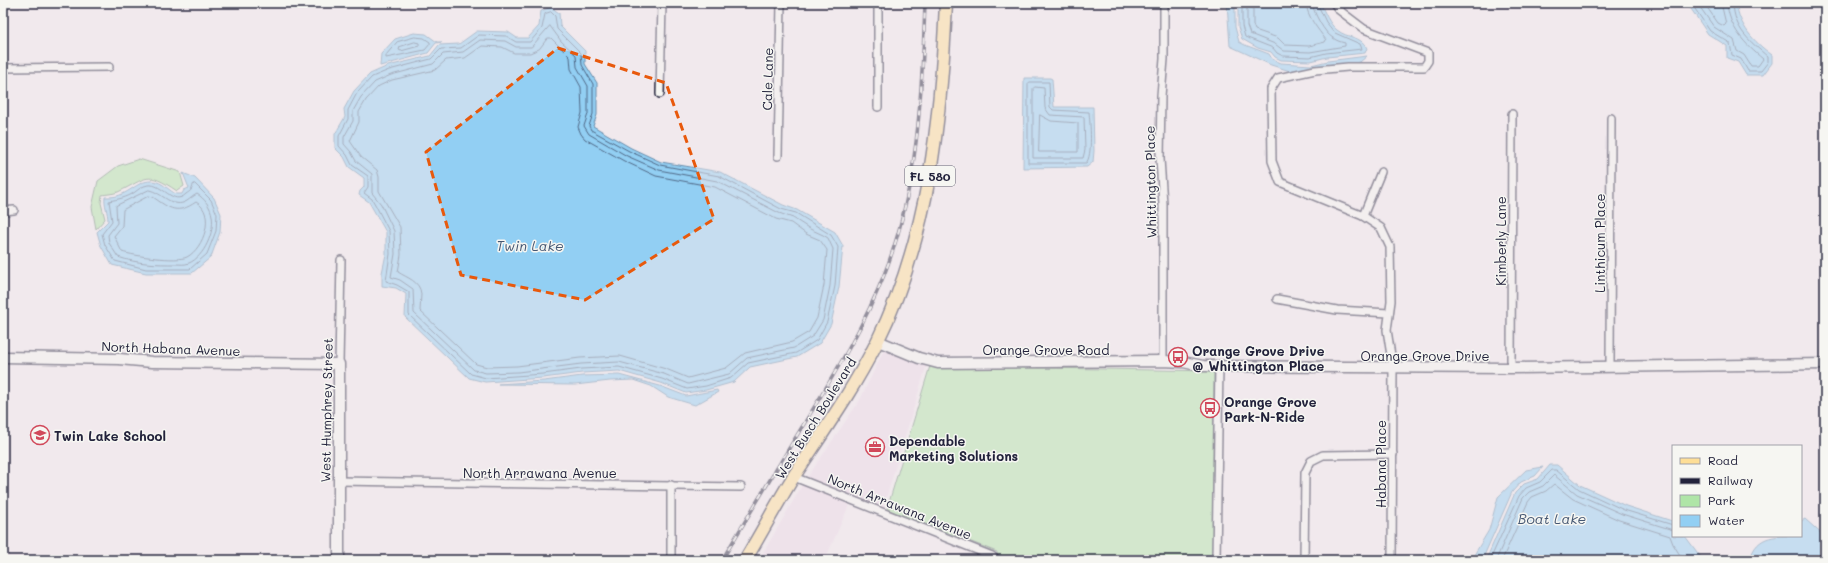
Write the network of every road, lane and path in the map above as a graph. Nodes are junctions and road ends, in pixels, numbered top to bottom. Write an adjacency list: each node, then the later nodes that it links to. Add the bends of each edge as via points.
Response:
1 (662, 3): 9 (street)
2 (781, 3): 13 (street, Cale Lane)
3 (878, 3): 10 (street)
4 (946, 3): 21 (main road, West Busch Boulevard / FL 580, via 936,143 929,181 909,263)
5 (1164, 3): 23 (street, Whittington Place, via 1160,159 1163,204)
6 (1334, 3): 17 (street, Habana Place, via 1339,10 1364,29 1428,53 1428,61 1424,67 1348,67 1315,70 1278,78 1271,89 1272,161 1280,182)
7 (109, 67): 8 (street)
8 (3, 68)
9 (660, 94)
10 (878, 107)
11 (1512, 114): 29 (street, Kimberly Lane)
12 (1612, 118): 27 (street, Linthicum Place)
13 (778, 156)
14 (1381, 172): 17 (street)
15 (14, 210): 16 (street)
16 (3, 211)
17 (1363, 216): 20 (street, Habana Place, via 1381,228 1390,247 1392,301)
18 (342, 260): 24 (street, West Humphrey Street)
19 (1277, 299): 20 (street, via 1337,310)
20 (1389, 313): 28 (street, Habana Place, via 1387,330)
21 (878, 341): 23 (street, Orange Grove Road, via 938,363); 31 (main road, West Busch Boulevard / FL 580, via 840,409)
22 (3, 357): 24 (street, North Habana Avenue)
23 (1163, 361): 26 (street, Orange Grove Road)
24 (339, 364): 32 (street, West Humphrey Street)
25 (1825, 364): 27 (street, Orange Grove Drive)
26 (1219, 366): 28 (street, Orange Grove Drive); 39 (street)
27 (1610, 367): 29 (street, Orange Grove Drive)
28 (1393, 368): 29 (street, Orange Grove Drive); 30 (street, Habana Place)
29 (1511, 368)
30 (1393, 454): 40 (street, via 1323,455 1312,461 1304,473); 41 (street, Habana Place)
31 (794, 477): 37 (main road, West Busch Boulevard / FL 580); 38 (street, North Arrawana Avenue, via 992,556)
32 (338, 481): 33 (street, North Arrawana Avenue); 35 (street, West Humphrey Street)
33 (671, 485): 34 (street, North Arrawana Avenue); 36 (street)
34 (741, 487)
35 (338, 560)
36 (671, 560)
37 (745, 560)
38 (996, 560)
39 (1216, 560)
40 (1304, 560)
41 (1392, 560)

